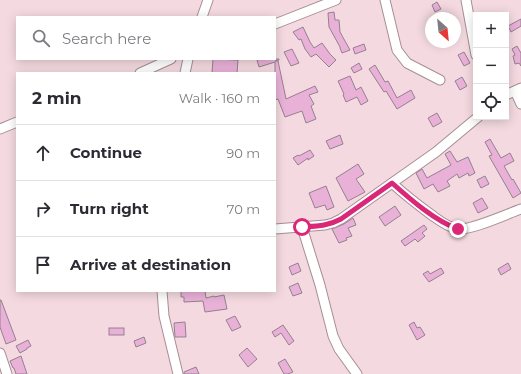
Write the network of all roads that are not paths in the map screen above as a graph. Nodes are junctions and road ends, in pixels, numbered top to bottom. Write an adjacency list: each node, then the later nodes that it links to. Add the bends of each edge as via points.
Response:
1 (208, 0): 5 (street)
2 (336, 0): 6 (street)
3 (385, 0): 12 (street, via 397,50 407,63)
4 (466, 0): 7 (street)
5 (202, 16)
6 (276, 24)
7 (475, 48)
8 (169, 60): 10 (street)
9 (188, 60): 11 (street)
10 (142, 72)
11 (185, 72)
12 (440, 80)
13 (518, 90): 14 (street)
14 (521, 104)
15 (474, 120): 18 (street, via 436,152)
16 (16, 122): 17 (street)
17 (0, 128)
18 (392, 183): 19 (street, via 441,221 458,229); 20 (street, via 333,223)
19 (521, 209)
20 (302, 227): 21 (street); 26 (street, via 333,336 338,349)
21 (276, 229)
22 (162, 292): 25 (street, via 164,316)
23 (0, 352): 24 (street)
24 (7, 374)
25 (178, 374)
26 (358, 374)

